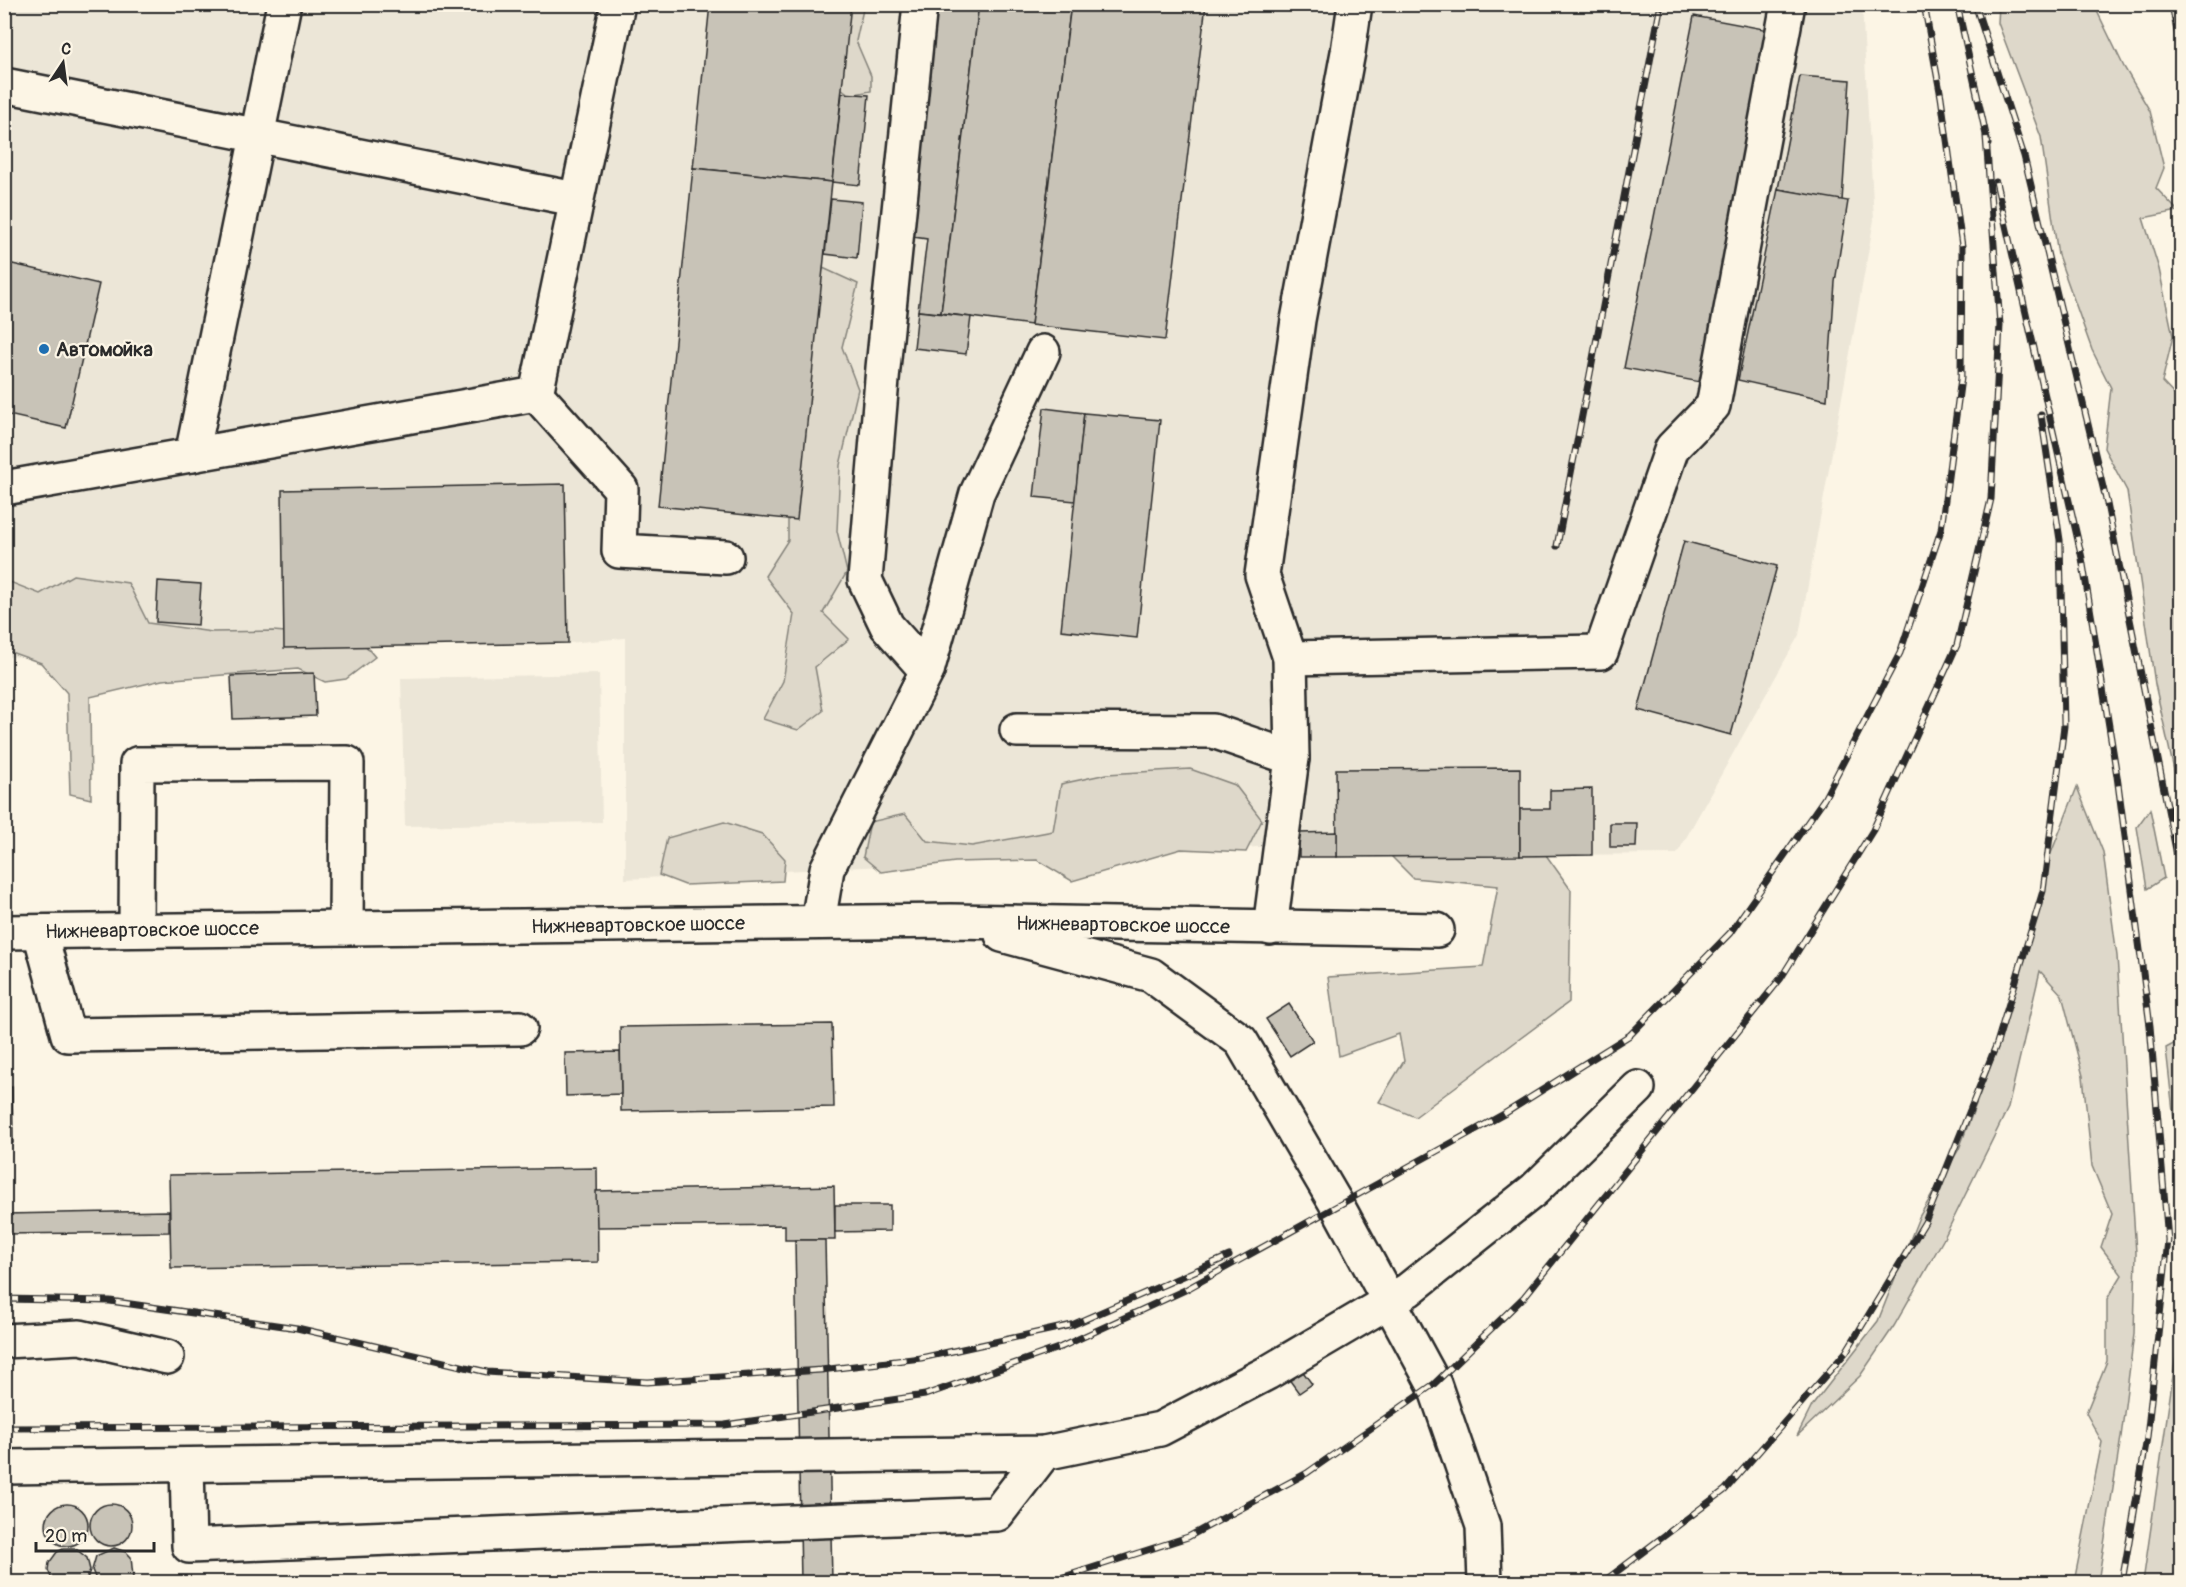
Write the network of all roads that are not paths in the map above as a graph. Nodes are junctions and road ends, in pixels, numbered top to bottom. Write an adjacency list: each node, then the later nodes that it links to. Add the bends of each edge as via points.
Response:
1 (284, 4): 7 (street)
2 (618, 4): 8 (street)
3 (920, 4): 15 (street, via 865,579 886,626)
4 (1355, 4): 14 (street, via 1298,320 1262,575)
5 (1788, 4): 14 (street, via 1713,406 1672,448 1601,652)
6 (4, 85): 7 (street)
7 (256, 135): 8 (street); 11 (street)
8 (575, 199): 10 (street)
9 (1043, 352): 15 (street, via 977,493)
10 (536, 394): 11 (street); 13 (street, via 621,489 619,551)
11 (192, 455): 12 (street)
12 (4, 488)
13 (726, 557)
14 (1290, 658): 17 (street)
15 (927, 670): 19 (street, via 827,869)
16 (1017, 730): 17 (street, via 1214,731)
17 (1292, 758): 21 (street)
18 (951, 921): 19 (street, Нижневартовское шоссе); 21 (street, Нижневартовское шоссе); 28 (street, via 1151,975 1242,1041)
19 (818, 922): 20 (street, Нижневартовское шоссе)
20 (346, 928): 22 (street, Нижневартовское шоссе); 22 (street, via 347,763 137,764)
21 (1270, 928): 23 (street, Нижневартовское шоссе)
22 (136, 930): 25 (street, Нижневартовское шоссе)
23 (1437, 930)
24 (4, 932): 25 (street, Нижневартовское шоссе)
25 (40, 932): 26 (street, via 68,1035)
26 (520, 1028)
27 (1638, 1088): 28 (street, via 1534,1190 1408,1290)
28 (1388, 1299): 31 (street, via 1267,1372 1160,1429); 34 (street, via 1434,1384 1483,1526)
29 (4, 1341): 30 (street, via 80,1337)
30 (167, 1357)
31 (1044, 1453): 32 (street); 32 (street, via 998,1514 189,1546)
32 (187, 1465): 33 (street)
33 (4, 1467)
34 (1485, 1582)

